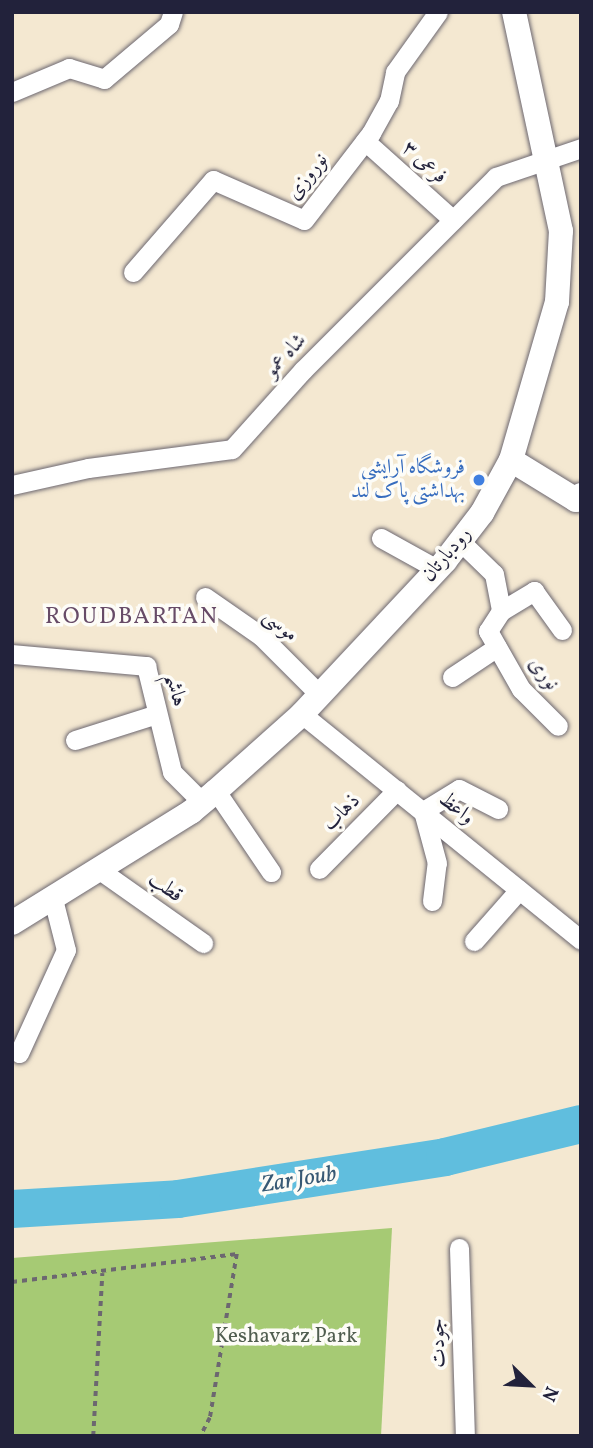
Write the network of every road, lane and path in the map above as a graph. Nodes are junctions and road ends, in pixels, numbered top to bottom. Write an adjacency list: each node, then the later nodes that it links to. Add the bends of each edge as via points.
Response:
1 (173, 12): 4 (street, via 169,24 104,79 69,68)
2 (438, 12): 5 (street, نوروزی, via 395,72 389,101)
3 (514, 12): 7 (street, رودبارتان)
4 (12, 92)
5 (365, 141): 8 (street, فرعی ۳); 9 (street, نوروزی, via 304,220 213,180)
6 (581, 148): 7 (street, شاه عمو)
7 (547, 160): 8 (street, شاه عمو, via 496,177); 10 (street, رودبارتان, via 561,231 557,302)
8 (453, 220): 11 (street, شاه عمو, via 303,370 232,449 88,468)
9 (133, 272)
10 (511, 460): 12 (street); 14 (street, رودبارتان, via 482,513)
11 (12, 485)
12 (579, 501)
13 (381, 538): 15 (street)
14 (460, 541): 15 (street, رودبارتان); 17 (street, نوری, via 494,574)
15 (437, 569): 22 (street, رودبارتان)
16 (205, 597): 22 (street, موسی, via 261,636)
17 (501, 611): 18 (street, via 534,591); 19 (street, نوری, via 488,631)
18 (562, 630)
19 (497, 647): 21 (street); 25 (street, نوری, via 521,689)
20 (12, 654): 23 (street, هاشم, via 146,666)
21 (452, 677)
22 (320, 695): 24 (street, رودبارتان)
23 (157, 714): 26 (street); 28 (street, هاشم, via 172,772)
24 (302, 714): 27 (street, واعظ); 28 (street, رودبارتان)
25 (558, 726)
26 (75, 740)
27 (397, 790): 30 (street, واعظ); 31 (street, ذهاب)
28 (209, 797): 32 (street, رودبارتان); 33 (street, هاشم)
29 (498, 810): 30 (street, via 459,789)
30 (423, 811): 34 (street, واعظ); 36 (street, via 437,863)
31 (319, 869)
32 (101, 870): 35 (street, رودبارتان); 40 (street, قطب)
33 (271, 872)
34 (519, 890): 38 (street, واعظ); 39 (street)
35 (54, 899): 37 (street, رودبارتان); 41 (street, via 66,950)
36 (432, 901)
37 (12, 923)
38 (581, 940)
39 (474, 941)
40 (203, 943)
41 (19, 1054)
42 (459, 1248): 47 (street, جودت)
43 (102, 1273): 44 (path); 45 (path); 46 (path, via 237,1254 210,1418)
44 (12, 1282)
45 (93, 1436)
46 (201, 1436)
47 (465, 1436)

